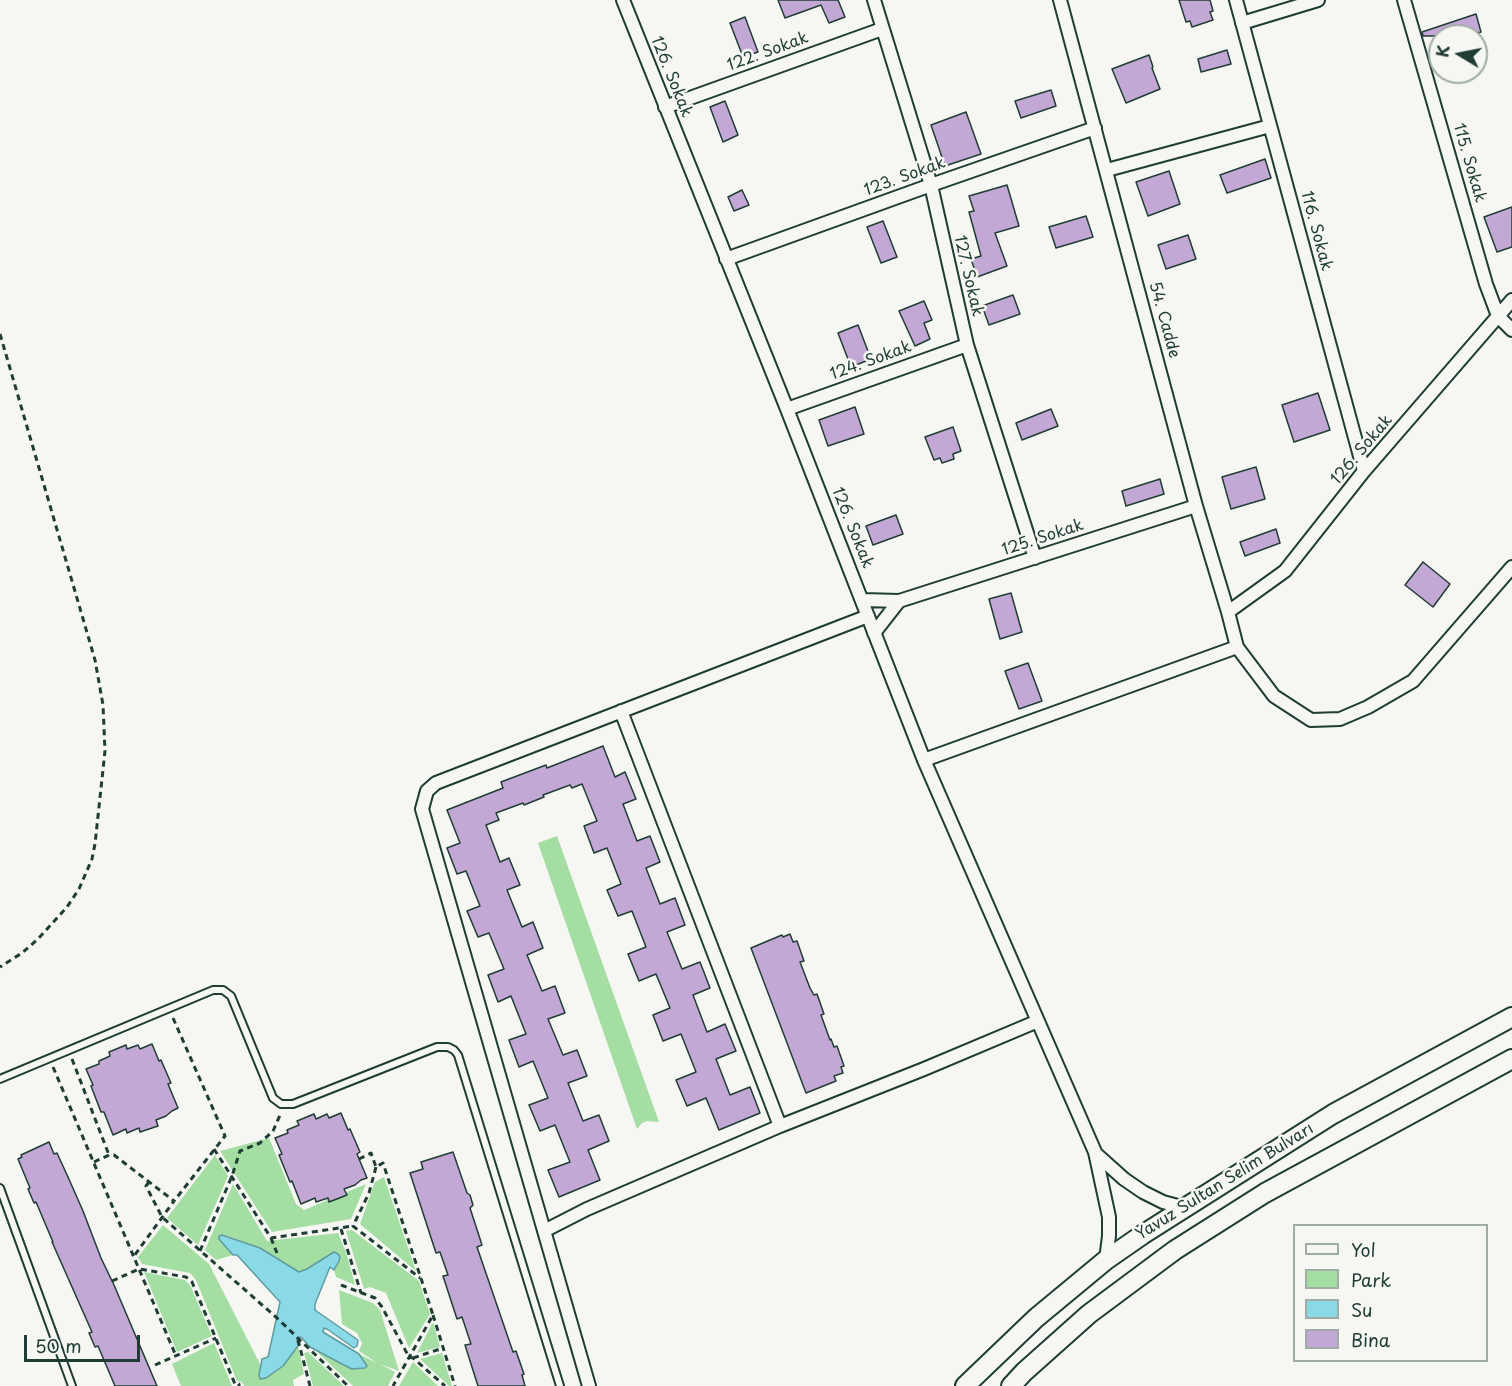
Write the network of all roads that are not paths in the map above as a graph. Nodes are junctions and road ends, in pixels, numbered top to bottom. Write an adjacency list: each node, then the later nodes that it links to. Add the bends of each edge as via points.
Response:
1 (623, 0): 9 (street, 126. Sokak)
2 (874, 0): 8 (street, 127. Sokak)
3 (1060, 0): 11 (street, 54. Cadde)
4 (1236, 0): 7 (street, 116. Sokak)
5 (1318, 0): 7 (street)
6 (1404, 0): 16 (street, 115. Sokak)
7 (1242, 23): 10 (street, 116. Sokak)
8 (882, 29): 9 (street, 122. Sokak); 13 (street, 127. Sokak)
9 (665, 107): 14 (street, 126. Sokak)
10 (1270, 126): 12 (street); 20 (street, 116. Sokak)
11 (1095, 128): 12 (street, 54. Cadde); 13 (street, 123. Sokak)
12 (1107, 170): 21 (street, 54. Cadde)
13 (931, 185): 14 (street, 123. Sokak); 18 (street, 127. Sokak)
14 (726, 259): 19 (street, 126. Sokak)
15 (1512, 300): 16 (street, 126. Sokak)
16 (1498, 316): 17 (street, 115. Sokak); 20 (street, 126. Sokak)
17 (1512, 330)
18 (967, 345): 19 (street, 124. Sokak); 22 (street, 127. Sokak)
19 (787, 409): 24 (street, 126. Sokak)
20 (1364, 471): 26 (street, 126. Sokak, via 1286,571)
21 (1196, 506): 22 (street, 125. Sokak); 26 (street, 54. Cadde)
22 (1035, 558): 25 (street, 125. Sokak)
23 (1512, 567): 29 (street, via 1413,681 1340,719 1311,720 1274,696)
24 (863, 600): 25 (street, 125. Sokak); 27 (street, 126. Sokak)
25 (899, 601): 28 (street)
26 (1228, 612): 29 (street, 54. Cadde)
27 (868, 616): 28 (street, 126. Sokak); 30 (street)
28 (874, 633): 31 (street, 126. Sokak)
29 (1238, 647): 31 (street)
30 (621, 711): 36 (street); 40 (street, via 436,783 427,790 422,809)
31 (924, 760): 33 (street, 126. Sokak)
32 (1512, 1017): 39 (main road, Yavuz Sultan Selim Bulvarı, via 1333,1114)
33 (1038, 1021): 36 (street); 37 (street, 126. Sokak)
34 (1512, 1059): 46 (main road, Yavuz Sultan Selim Bulvarı, via 1265,1193 1175,1250 1089,1314)
35 (0, 1079): 43 (lane, via 213,990 223,990 231,996 273,1098 285,1105 437,1047 454,1050)
36 (780, 1126): 40 (street)
37 (1095, 1152): 39 (street, via 1143,1192); 41 (street, via 1109,1218)
38 (0, 1188): 42 (lane)
39 (1185, 1208): 41 (main road, Yavuz Sultan Selim Bulvarı)
40 (544, 1231): 44 (street)
41 (1106, 1260): 45 (main road, Yavuz Sultan Selim Bulvarı, via 1036,1318)
42 (72, 1386)
43 (560, 1386)
44 (589, 1386)
45 (965, 1386)
46 (1011, 1386)

